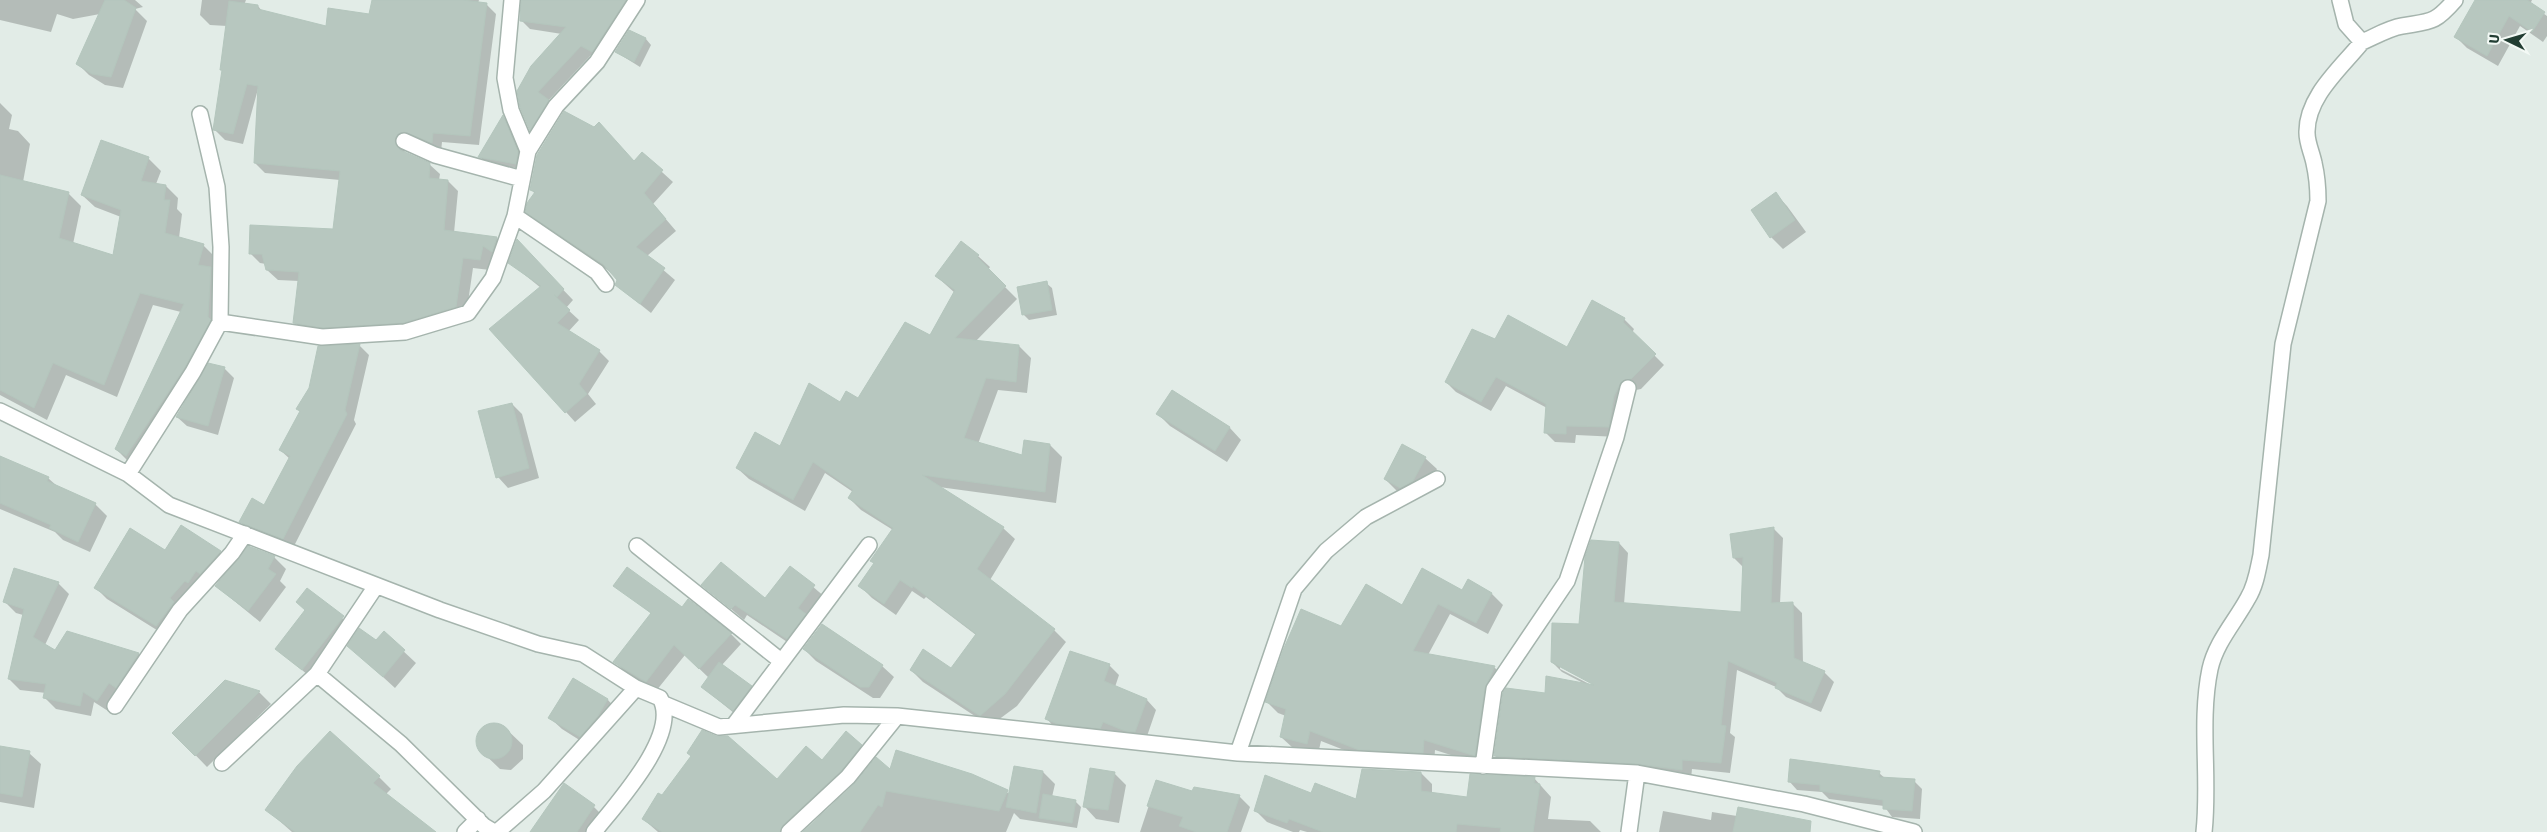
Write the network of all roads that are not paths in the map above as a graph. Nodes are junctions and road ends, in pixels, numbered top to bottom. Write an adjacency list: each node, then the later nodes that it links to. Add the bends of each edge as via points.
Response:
1 (512, 0): 8 (street, via 504,78 511,110)
2 (637, 0): 8 (street, via 597,62 556,106)
3 (2340, 0): 5 (street, via 2346,24)
4 (2455, 0): 5 (street, via 2442,15 2421,25 2401,26)
5 (2362, 42): 39 (street, via 2336,71 2313,106 2308,121 2307,133 2318,180 2318,202 2283,344 2261,555 2255,582 2216,650 2206,694 2207,803)
6 (200, 114): 12 (street, via 217,188 221,247)
7 (404, 141): 9 (street, via 435,155)
8 (528, 151): 9 (street)
9 (522, 179): 10 (street)
10 (516, 216): 11 (street, via 597,272); 12 (street, via 493,278 468,313 405,332 322,336)
11 (606, 284)
12 (220, 322): 15 (street, via 193,372)
13 (1628, 388): 30 (street, via 1616,438 1567,581 1494,689)
14 (0, 410): 15 (street)
15 (128, 474): 17 (street, via 169,505)
16 (1437, 479): 28 (street, via 1366,517 1326,551 1294,589)
17 (245, 534): 20 (street); 25 (street, via 180,610)
18 (869, 545): 21 (street)
19 (637, 546): 21 (street)
20 (376, 586): 22 (street); 23 (street, via 538,644 583,654)
21 (781, 661): 27 (street)
22 (317, 674): 29 (street); 32 (street, via 401,744)
23 (636, 688): 24 (street, via 660,698); 34 (street, via 544,791)
24 (664, 704): 27 (street, via 718,728); 35 (street, via 666,722 656,747)
25 (115, 706)
26 (897, 716): 27 (street, via 844,715); 28 (street); 36 (street, via 848,777)
27 (734, 725)
28 (1238, 753): 30 (street)
29 (222, 763)
30 (1483, 766): 31 (street)
31 (1637, 773): 37 (street); 38 (street, via 1804,804)
32 (478, 819): 33 (street); 34 (street)
33 (465, 832)
34 (495, 832)
35 (594, 832)
36 (789, 832)
37 (1629, 832)
38 (1914, 832)
39 (2204, 832)

